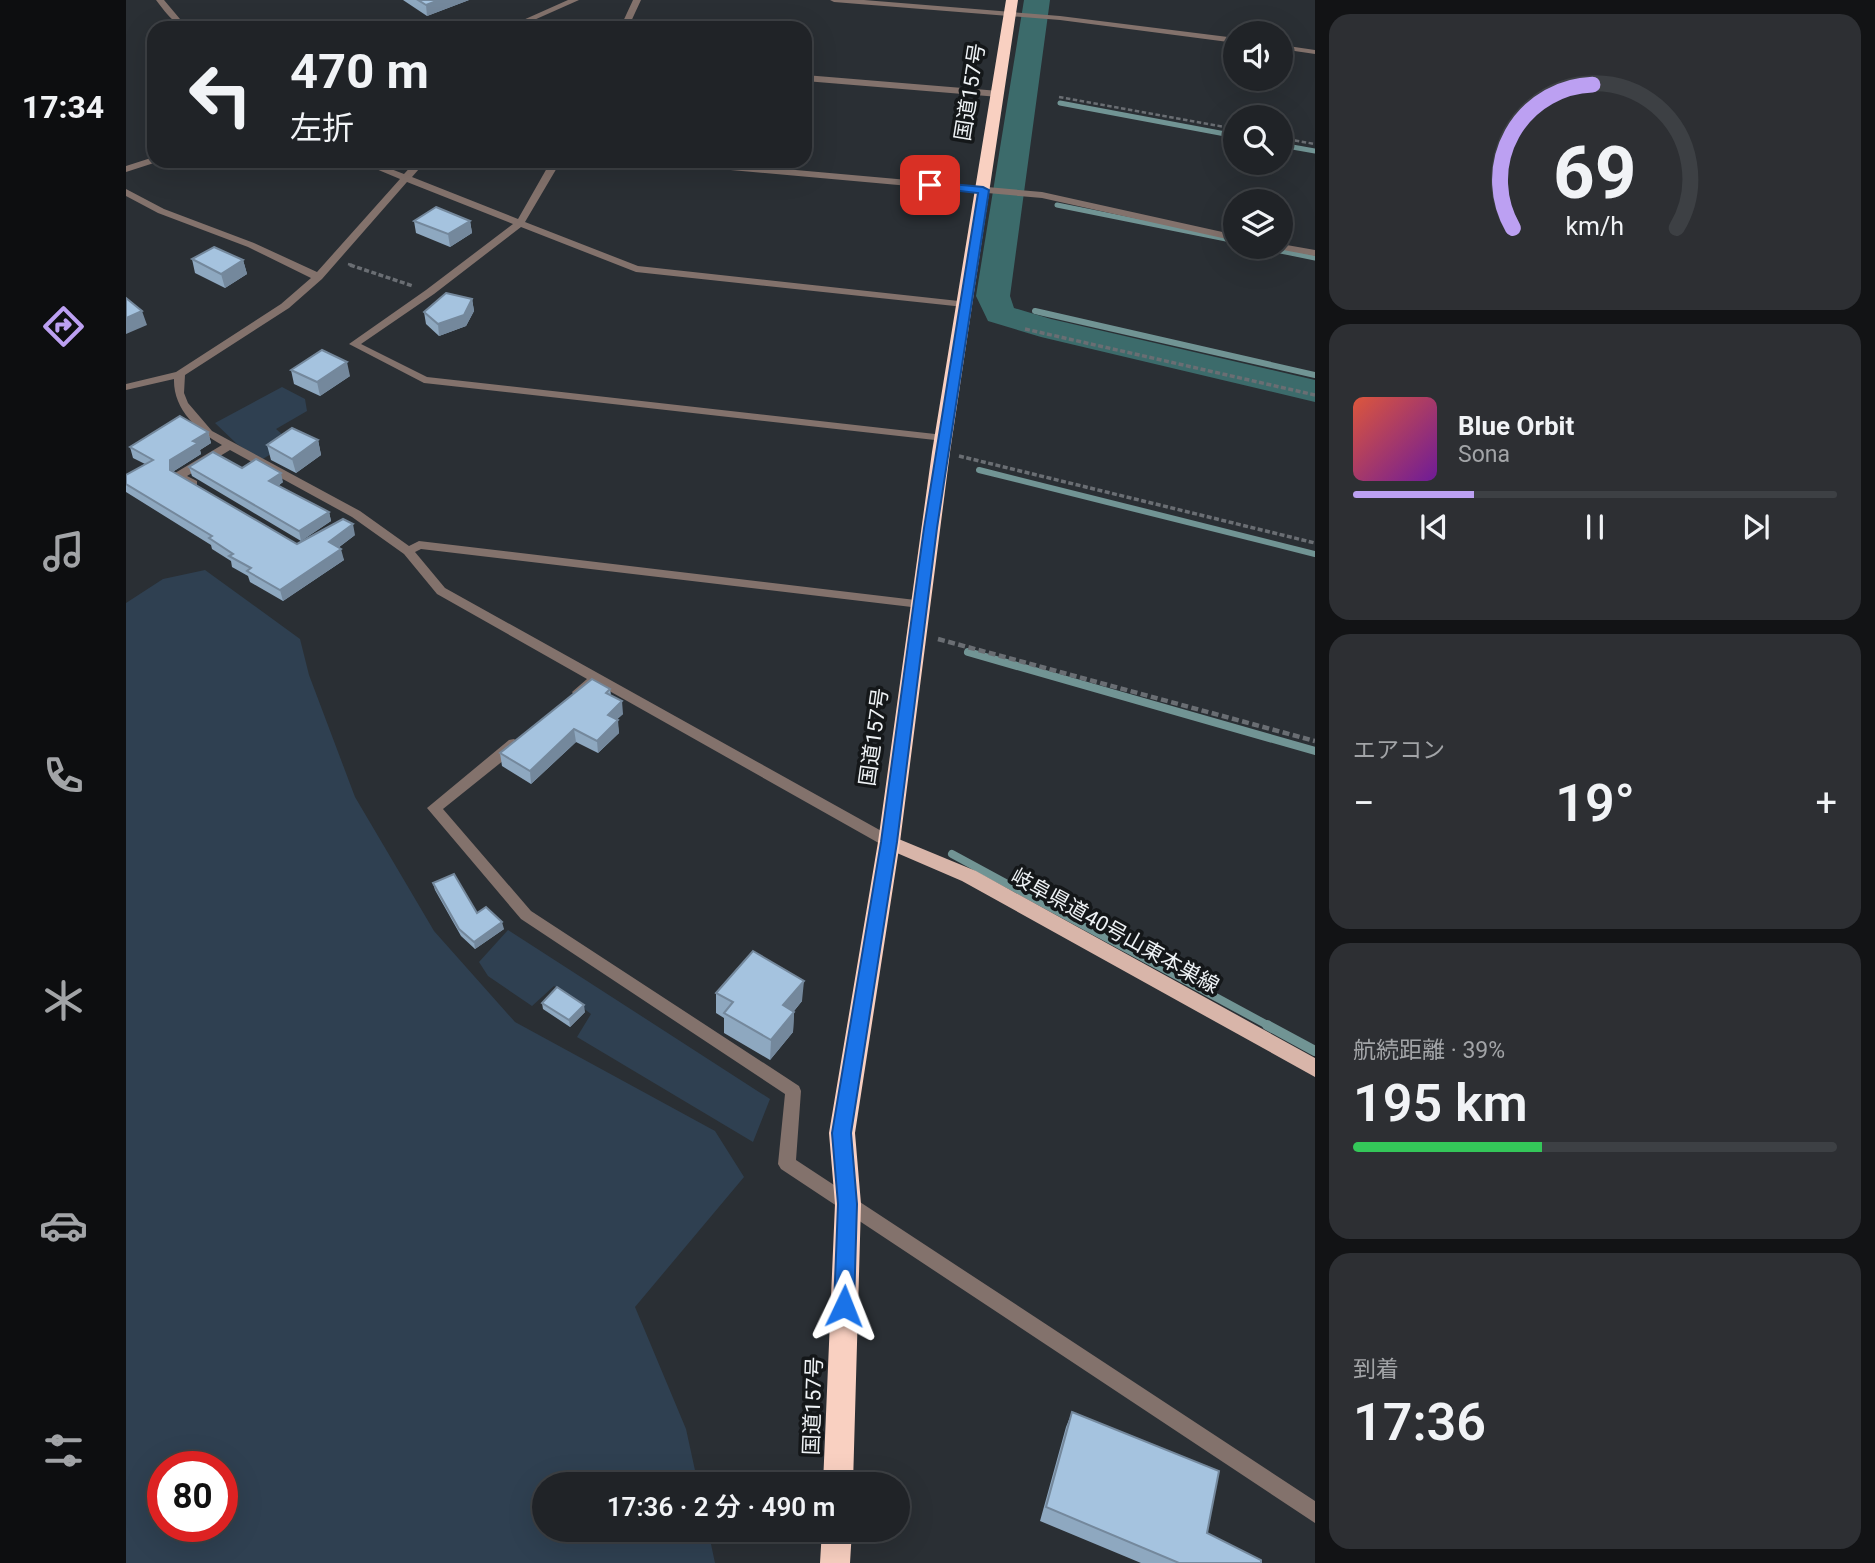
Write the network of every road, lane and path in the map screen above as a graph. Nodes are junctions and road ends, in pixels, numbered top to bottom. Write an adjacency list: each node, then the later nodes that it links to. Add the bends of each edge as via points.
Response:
1 (160, 0): 6 (street)
2 (575, 0): 7 (street)
3 (637, 0): 8 (street)
4 (834, 0): 5 (street)
5 (1011, 7): 9 (street); 13 (highway, 国道157号)
6 (177, 21)
7 (526, 21)
8 (627, 21)
9 (1223, 39)
10 (1293, 49): 11 (street)
11 (1315, 52)
12 (812, 79): 13 (street)
13 (999, 94): 25 (highway, 国道157号)
14 (1059, 97): 15 (path)
15 (1223, 128)
16 (1293, 140): 17 (path)
17 (1315, 144)
18 (147, 162): 23 (street)
19 (379, 168): 24 (street)
20 (415, 168): 24 (street)
21 (552, 168): 27 (street)
22 (740, 168): 25 (street)
23 (126, 169)
24 (406, 179): 27 (street); 31 (street)
25 (990, 191): 28 (street, via 1030,194); 34 (highway, 国道157号)
26 (126, 192): 32 (street, via 160,211 251,245)
27 (520, 223): 33 (street); 34 (street, via 636,269)
28 (1223, 235)
29 (1293, 249): 30 (street)
30 (1315, 253)
31 (334, 259): 32 (street); 33 (path)
32 (318, 277): 36 (street, via 285,306)
33 (430, 292): 39 (street, via 354,344 425,380)
34 (964, 304): 39 (highway, 国道157号)
35 (1025, 329): 38 (path)
36 (180, 374): 37 (street); 40 (street, via 183,404 208,433)
37 (126, 387)
38 (1315, 395)
39 (943, 445): 42 (path); 44 (highway, 国道157号)
40 (229, 446): 41 (street, via 179,476); 43 (street)
41 (202, 489)
42 (1315, 543)
43 (408, 551): 44 (street, via 419,545); 46 (street, via 441,591)
44 (920, 604): 45 (highway, 国道157号)
45 (916, 633): 49 (path); 50 (highway, 国道157号)
46 (598, 677): 47 (street); 50 (street)
47 (565, 703)
48 (522, 738): 52 (street, via 434,808 526,915 793,1091 787,1164)
49 (1315, 741)
50 (889, 842): 51 (main road, 岐阜県道40号山東本巣線, via 968,876); 52 (highway, 国道157号, via 842,1133)
51 (1315, 1068)
52 (848, 1204): 53 (highway, 国道157号); 54 (street)
53 (838, 1472)
54 (1315, 1513)
55 (836, 1542): 56 (highway)
56 (835, 1563)

